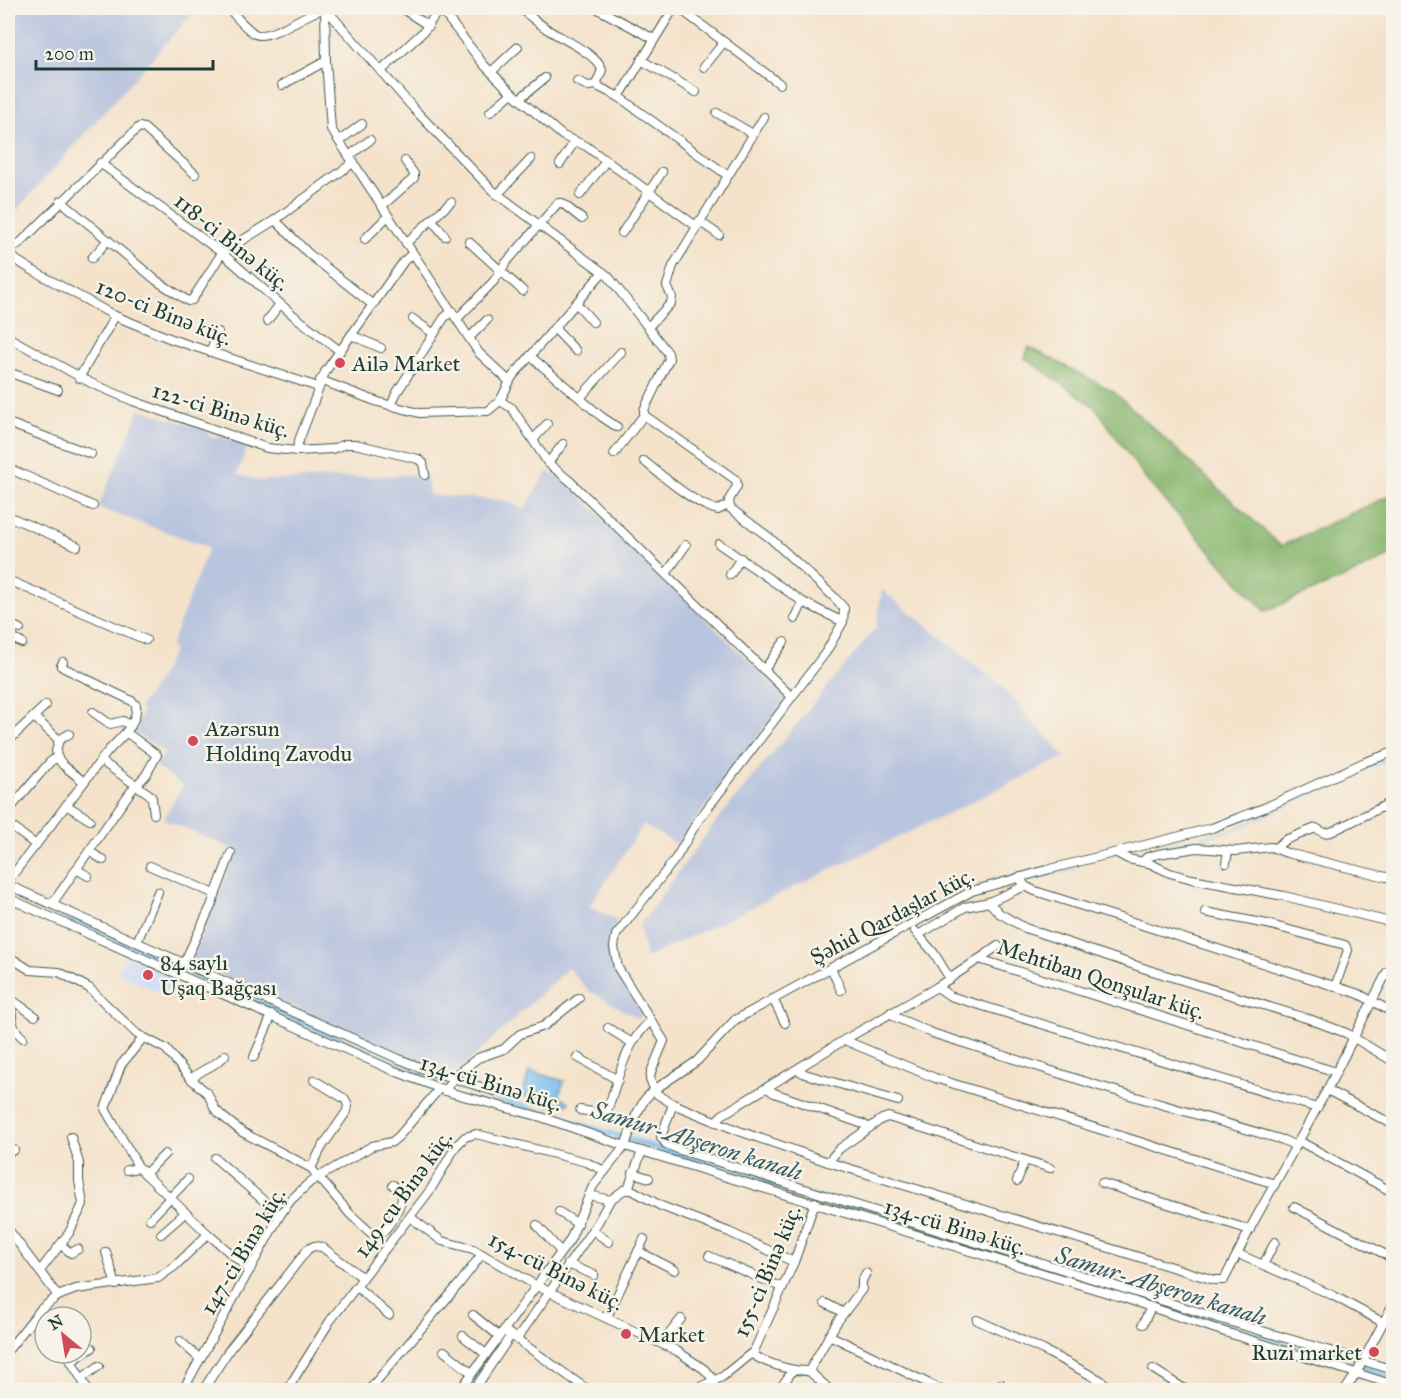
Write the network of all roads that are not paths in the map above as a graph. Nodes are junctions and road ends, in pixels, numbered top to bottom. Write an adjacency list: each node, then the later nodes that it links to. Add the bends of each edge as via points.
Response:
1 (228, 8): 2 (street, via 255,33 264,36)
2 (325, 8): 13 (street); 15 (street)
3 (401, 8): 8 (street)
4 (440, 8): 8 (street); 16 (street)
5 (519, 8): 21 (street, via 601,65)
6 (596, 8): 9 (street)
7 (676, 8): 9 (street); 10 (street)
8 (429, 26): 15 (street)
9 (654, 39): 12 (street)
10 (724, 42): 14 (street); 19 (street)
11 (518, 47): 16 (street)
12 (641, 60): 22 (street); 24 (street)
13 (326, 61): 20 (street); 31 (street, via 330,125)
14 (704, 67)
15 (381, 71): 43 (street)
16 (491, 72): 23 (street)
17 (544, 78): 23 (street)
18 (577, 81): 21 (street)
19 (780, 84)
20 (282, 85)
21 (597, 85): 24 (street)
22 (696, 92)
23 (515, 96): 25 (street); 32 (street)
24 (619, 97): 41 (street)
25 (490, 112)
26 (717, 113): 29 (street)
27 (764, 117): 29 (street)
28 (362, 124): 31 (street)
29 (753, 134): 41 (street)
30 (370, 140): 33 (street)
31 (339, 141): 33 (street)
32 (575, 141): 35 (street); 38 (street)
33 (351, 159): 47 (street); 50 (street)
34 (531, 159): 43 (street)
35 (606, 160): 42 (street); 44 (street)
36 (405, 161): 47 (street, via 414,178)
37 (100, 163): 40 (street, via 142,127); 45 (street); 62 (street, 118-ci Binə küç.)
38 (560, 164)
39 (662, 172): 42 (street)
40 (195, 174)
41 (727, 175): 52 (street)
42 (649, 192): 52 (street); 54 (street)
43 (497, 195): 53 (street)
44 (580, 195)
45 (62, 201): 58 (street); 61 (street)
46 (451, 202): 51 (street)
47 (382, 206): 48 (street)
48 (388, 216): 57 (street); 60 (street)
49 (582, 219): 53 (street, via 560,202)
50 (275, 220): 62 (street); 70 (street, via 309,254)
51 (432, 220): 56 (street); 60 (street)
52 (698, 224): 55 (street); 77 (street, via 671,270 667,286 671,303)
53 (538, 225): 65 (street); 66 (street)
54 (622, 233)
55 (719, 235)
56 (445, 236)
57 (364, 239)
58 (108, 240): 62 (street, via 167,289 188,301); 64 (street)
59 (469, 242): 65 (street)
60 (406, 243): 63 (street)
61 (8, 251): 72 (street, 120-ci Binə küç., via 32,270)
62 (222, 253): 69 (street, 118-ci Binə küç.)
63 (412, 254): 70 (street); 71 (street)
64 (92, 258)
65 (501, 271): 67 (street); 71 (street)
66 (603, 272): 68 (street); 77 (street)
67 (524, 291)
68 (576, 303): 76 (street); 78 (street)
69 (280, 304): 75 (street); 85 (street, 118-ci Binə küç.)
70 (373, 304): 81 (street)
71 (454, 315): 80 (street, via 444,318); 83 (street)
72 (115, 316): 87 (street, 120-ci Binə küç.); 91 (street)
73 (413, 319): 80 (street)
74 (487, 320): 83 (street)
75 (267, 321)
76 (593, 322)
77 (649, 326): 98 (street, via 669,356)
78 (554, 328): 86 (street); 89 (street)
79 (218, 332): 87 (street)
80 (434, 334): 97 (street)
81 (351, 335): 84 (street); 85 (street)
82 (8, 337): 91 (street, 122-ci Binə küç.)
83 (469, 338): 92 (street, via 483,359)
84 (381, 348)
85 (339, 351): 93 (street)
86 (576, 351)
87 (210, 352): 93 (street, 120-ci Binə küç.)
88 (621, 352): 95 (street)
89 (530, 356): 92 (street); 95 (street)
90 (8, 372): 94 (street)
91 (79, 378): 104 (street, 122-ci Binə küç., via 274,450)
92 (509, 381): 96 (street)
93 (319, 383): 97 (street, 120-ci Binə küç.); 104 (street)
94 (58, 390)
95 (580, 398): 101 (street)
96 (500, 401): 97 (street, 120-ci Binə küç., via 482,412 428,414); 102 (street, via 512,408)
97 (391, 406)
98 (644, 415): 106 (street); 111 (street, via 736,480)
99 (8, 423): 105 (street)
100 (547, 424): 102 (street)
101 (618, 427)
102 (533, 440): 108 (street)
103 (563, 444): 108 (street)
104 (297, 451): 110 (street, 122-ci Binə küç., via 355,444 418,459)
105 (92, 454)
106 (614, 454)
107 (644, 461): 111 (street, via 705,505 718,510)
108 (548, 463): 118 (street)
109 (8, 468): 112 (street)
110 (425, 475)
111 (728, 505): 123 (street, via 840,602)
112 (93, 506)
113 (8, 516): 116 (street)
114 (719, 544): 117 (street)
115 (686, 545): 118 (street)
116 (77, 546)
117 (741, 558): 119 (street); 121 (street)
118 (666, 574): 131 (street)
119 (730, 575)
120 (8, 580): 127 (street)
121 (803, 602): 122 (street); 123 (street)
122 (795, 619)
123 (843, 622): 132 (street)
124 (8, 628): 125 (street, via 12,625)
125 (20, 629)
126 (8, 636): 129 (street)
127 (146, 640)
128 (784, 642): 131 (street)
129 (22, 643)
130 (63, 662): 136 (street, via 64,668 135,703 137,709)
131 (764, 670): 132 (street)
132 (792, 697): 195 (street, via 616,935 618,968)
133 (46, 705): 135 (street)
134 (93, 712): 136 (street, via 110,724 123,721)
135 (34, 717): 138 (street); 139 (street)
136 (129, 729): 142 (street); 144 (street, via 157,755)
137 (69, 734): 138 (street)
138 (59, 740): 141 (street)
139 (8, 741)
140 (1392, 755): 156 (street, Şəhid Qardaşlar küç., via 1365,762 1230,822)
141 (57, 758): 143 (street); 147 (street)
142 (101, 761): 143 (street); 144 (street)
143 (84, 782): 146 (street)
144 (136, 786): 148 (street, via 152,798); 153 (street)
145 (1394, 801): 152 (street, via 1330,832 1316,828)
146 (66, 806): 149 (street); 151 (street)
147 (8, 812)
148 (154, 814)
149 (90, 820)
150 (8, 824): 151 (street)
151 (36, 845): 165 (street)
152 (1275, 848): 154 (street); 162 (street, via 1386,877)
153 (89, 851): 157 (street); 161 (street)
154 (1228, 851): 158 (street, via 1182,849 1147,857); 159 (street)
155 (231, 853): 168 (street)
156 (1117, 853): 158 (street); 164 (street, Şəhid Qardaşlar küç.)
157 (103, 860)
158 (1142, 862): 173 (street, via 1192,879)
159 (1226, 863)
160 (150, 866): 168 (street)
161 (76, 869): 163 (street); 171 (street)
162 (1394, 871)
163 (88, 876)
164 (1020, 877): 166 (street); 174 (street, Şəhid Qardaşlar küç., via 972,891)
165 (8, 883): 171 (street)
166 (1025, 886): 170 (street); 185 (street)
167 (158, 892): 176 (street)
168 (216, 894): 180 (street)
169 (8, 898): 193 (street, 134-cü Binə küç.)
170 (988, 902): 175 (street, via 965,907); 198 (street, via 1025,928)
171 (52, 904): 176 (street)
172 (1205, 912): 185 (street, via 1345,945 1348,950)
173 (1394, 923)
174 (909, 925): 175 (street); 181 (street, Şəhid Qardaşlar küç.)
175 (918, 934): 183 (street)
176 (137, 942): 180 (street)
177 (998, 946): 179 (street)
178 (8, 956): 200 (street, via 30,970 59,972 82,983)
179 (979, 959): 183 (street, Mehtiban Qonşular küç.); 208 (street, Mehtiban Qonşular küç.)
180 (184, 963): 209 (street, via 399,1059)
181 (831, 968): 186 (street); 189 (street, Şəhid Qardaşlar küç.)
182 (1387, 972): 190 (street)
183 (950, 979): 184 (street, Mehtiban Qonşular küç.)
184 (937, 987): 191 (street, Mehtiban Qonşular küç.); 220 (street, via 950,996)
185 (1335, 987): 190 (street)
186 (841, 990)
187 (579, 998): 209 (street, via 549,1023 520,1034 504,1049 482,1055)
188 (8, 999): 194 (street); 199 (street, via 12,1026)
189 (773, 999): 196 (street); 215 (street, Şəhid Qardaşlar küç., via 735,1020 697,1061)
190 (1373, 1000): 192 (street); 198 (street)
191 (891, 1012): 201 (street, Mehtiban Qonşular küç.); 227 (street, via 898,1019 932,1033)
192 (1394, 1013)
193 (272, 1015): 204 (street); 214 (street, 134-cü Binə küç.)
194 (35, 1016)
195 (651, 1021): 202 (street); 215 (street, via 664,1041 650,1076)
196 (785, 1023)
197 (608, 1028): 202 (street)
198 (1353, 1036): 206 (street); 208 (street)
199 (23, 1038)
200 (143, 1038): 210 (street, via 166,1049); 236 (street, via 121,1065 105,1109)
201 (844, 1040): 207 (street, Mehtiban Qonşular küç.); 244 (street, via 935,1078)
202 (632, 1043): 212 (street)
203 (225, 1055): 210 (street)
204 (254, 1057)
205 (577, 1057): 212 (street)
206 (1394, 1062)
207 (798, 1070): 213 (street, Mehtiban Qonşular küç.); 218 (street)
208 (1336, 1072): 216 (street)
209 (453, 1077): 214 (street, 147-ci Binə küç.); 217 (street)
210 (190, 1079): 233 (street, via 208,1094 215,1109 242,1132)
211 (314, 1080): 233 (street, via 345,1099 348,1105)
212 (618, 1080): 221 (street, via 604,1114)
213 (767, 1088): 222 (street, Mehtiban Qonşular küç.); 224 (street)
214 (442, 1090): 226 (street, 134-cü Binə küç.); 239 (street, 147-ci Binə küç., via 392,1142 372,1146)
215 (654, 1090): 219 (street); 226 (street, Şəhid Qardaşlar küç., via 640,1106)
216 (1327, 1090): 220 (street); 223 (street)
217 (494, 1091)
218 (898, 1101)
219 (673, 1104): 222 (street); 260 (street, via 660,1133 666,1144)
220 (1317, 1108): 227 (street)
221 (580, 1110)
222 (715, 1122): 232 (street)
223 (1394, 1125)
224 (869, 1128): 231 (street, via 888,1118); 232 (street)
225 (71, 1137): 270 (street, via 79,1163 83,1204)
226 (627, 1141): 228 (street, 134-cü Binə küç.); 237 (street, Şəhid Qardaşlar küç.)
227 (1298, 1144): 244 (street); 247 (street)
228 (642, 1151): 238 (street); 251 (street, 134-cü Binə küç.)
229 (165, 1154): 236 (street)
230 (215, 1158): 255 (street)
231 (1025, 1160): 234 (street); 242 (street)
232 (828, 1162): 276 (street, via 1214,1280 1227,1277)
233 (311, 1168): 239 (street)
234 (1050, 1168)
235 (127, 1170): 236 (street)
236 (142, 1171): 249 (street)
237 (605, 1171): 248 (street, Şəhid Qardaşlar küç.); 256 (street, 149-cu Binə küç., via 586,1162 470,1135 456,1146)
238 (633, 1173): 240 (street); 246 (street)
239 (319, 1177): 245 (street, via 360,1225 375,1234 382,1232 402,1203 402,1194); 255 (street, 147-ci Binə küç., via 301,1190)
240 (649, 1178)
241 (188, 1179): 249 (street)
242 (1017, 1181)
243 (1102, 1183): 263 (street)
244 (1275, 1184): 263 (street)
245 (393, 1185)
246 (628, 1189): 250 (street); 279 (street)
247 (1394, 1193)
248 (590, 1195): 250 (street); 259 (street, Şəhid Qardaşlar küç.)
249 (171, 1199): 253 (street); 257 (street)
250 (610, 1200): 262 (street)
251 (815, 1202): 267 (street, 134-cü Binə küç.); 279 (street, 155-ci Binə küç.)
252 (1294, 1207): 278 (street)
253 (185, 1212): 264 (street); 265 (street)
254 (559, 1212): 259 (street)
255 (280, 1215): 282 (street, 147-ci Binə küç.)
256 (410, 1217): 275 (street, 154-cü Binə küç., via 442,1241); 287 (street, 149-cu Binə küç.)
257 (150, 1219)
258 (537, 1224): 274 (street)
259 (578, 1224): 274 (street, Şəhid Qardaşlar küç.)
260 (933, 1228): 267 (street); 317 (street)
261 (8, 1229): 284 (street)
262 (592, 1230): 268 (street); 280 (street)
263 (1250, 1230): 276 (street)
264 (161, 1234)
265 (207, 1234): 282 (street); 288 (street, via 167,1273)
266 (644, 1239): 272 (street)
267 (930, 1239): 297 (street, 134-cü Binə küç.)
268 (609, 1242)
269 (1275, 1242): 281 (street)
270 (61, 1245): 271 (street, via 71,1253); 284 (street)
271 (78, 1249)
272 (638, 1251): 283 (street); 301 (street)
273 (106, 1252): 288 (street)
274 (561, 1252): 289 (street, Şəhid Qardaşlar küç.)
275 (482, 1254): 289 (street, 154-cü Binə küç.); 336 (street)
276 (1238, 1254): 281 (street)
277 (709, 1256): 291 (street)
278 (1394, 1259)
279 (794, 1262): 291 (street, 155-ci Binə küç.)
280 (568, 1264): 286 (street); 292 (street)
281 (1263, 1265): 305 (street)
282 (250, 1270): 316 (street, 147-ci Binə küç.)
283 (675, 1270)
284 (40, 1271): 293 (street)
285 (866, 1273): 298 (street, via 862,1289)
286 (594, 1275)
287 (363, 1278): 290 (street, 149-cu Binə küç.); 334 (street, via 322,1246 311,1247 229,1350)
288 (116, 1285): 293 (street, via 76,1289)
289 (537, 1286): 292 (street, 154-cü Binə küç.); 307 (street, Şəhid Qardaşlar küç.)
290 (357, 1287): 300 (street); 335 (street, 149-cu Binə küç., via 330,1321)
291 (783, 1288): 315 (street, 155-ci Binə küç.)
292 (549, 1290): 301 (street, 154-cü Binə küç.); 307 (street)
293 (58, 1296): 296 (street)
294 (1394, 1302): 305 (street)
295 (825, 1303): 298 (street)
296 (46, 1305)
297 (1151, 1307): 306 (street); 325 (street, 134-cü Binə küç.)
298 (844, 1312): 308 (street)
299 (473, 1315): 307 (street)
300 (390, 1316)
301 (607, 1317): 311 (street, 154-cü Binə küç.)
302 (33, 1319): 312 (street)
303 (681, 1319): 311 (street)
304 (977, 1320): 345 (street, via 1043,1350)
305 (1382, 1322): 317 (street)
306 (1143, 1324)
307 (508, 1335): 314 (street, Şəhid Qardaşlar küç.); 328 (street); 338 (street)
308 (829, 1335): 323 (street); 331 (street)
309 (463, 1336): 314 (street)
310 (180, 1341): 316 (street)
311 (662, 1343): 327 (street, 154-cü Binə küç., via 695,1362)
312 (8, 1350)
313 (444, 1351): 324 (street)
314 (486, 1354): 324 (street, Şəhid Qardaşlar küç.)
315 (752, 1354): 322 (street); 327 (street, 155-ci Binə küç.)
316 (200, 1359): 333 (street, 147-ci Binə küç.)
317 (1362, 1361): 321 (street); 325 (street)
318 (74, 1365): 326 (street)
319 (99, 1366): 326 (street)
320 (1153, 1368): 346 (street)
321 (1393, 1368)
322 (793, 1370): 323 (street); 330 (street)
323 (809, 1371): 343 (street)
324 (472, 1373): 337 (street, Şəhid Qardaşlar küç.)
325 (1356, 1374): 329 (street, 134-cü Binə küç.); 347 (street)
326 (82, 1378): 332 (street)
327 (714, 1381): 341 (street, 155-ci Binə küç.)
328 (577, 1382): 339 (street); 340 (street)
329 (1394, 1385)
330 (782, 1387): 342 (street)
331 (928, 1387): 344 (street)
332 (88, 1390)
333 (183, 1390)
334 (203, 1390)
335 (287, 1390)
336 (369, 1390)
337 (460, 1390)
338 (474, 1390)
339 (569, 1390)
340 (588, 1390)
341 (693, 1390)
342 (793, 1390)
343 (830, 1390)
344 (942, 1390)
345 (1113, 1390)
346 (1186, 1390)
347 (1345, 1390)

